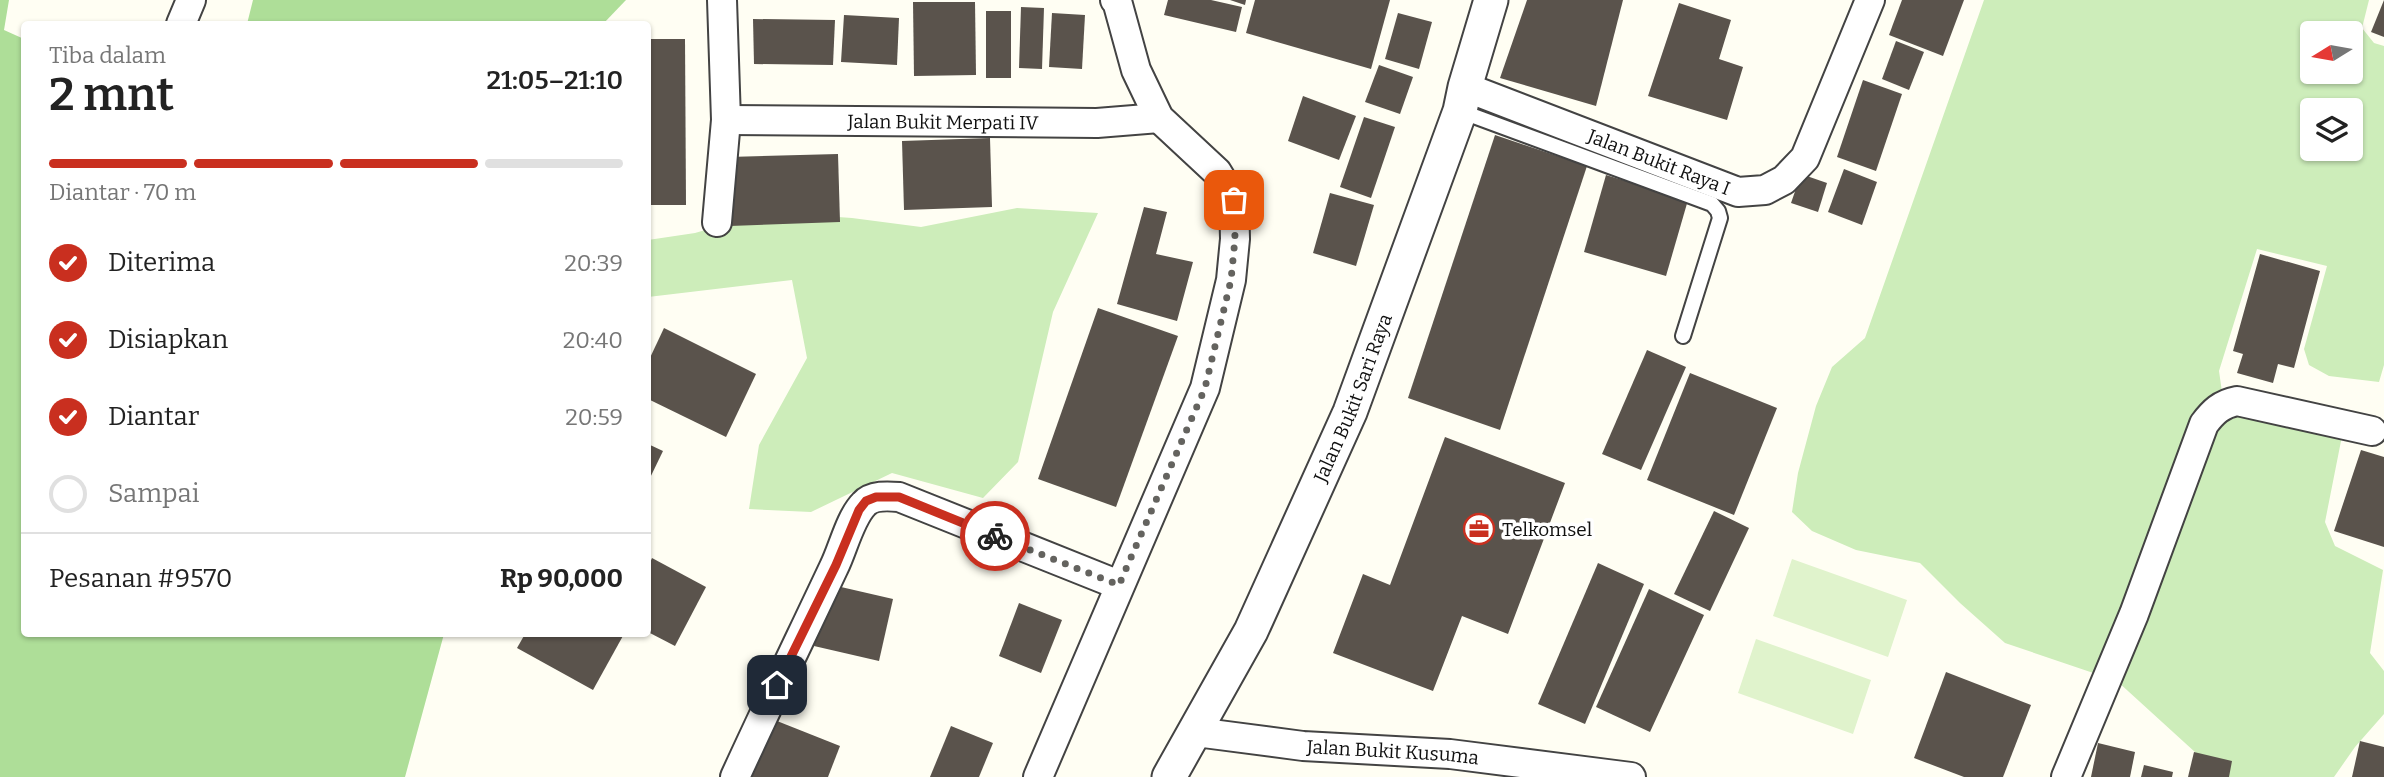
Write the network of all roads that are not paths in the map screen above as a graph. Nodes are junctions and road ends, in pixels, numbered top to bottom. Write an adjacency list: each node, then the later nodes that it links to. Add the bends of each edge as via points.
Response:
1 (191, 0): 6 (street)
2 (722, 0): 9 (street)
3 (1116, 0): 8 (street, via 1136,70)
4 (1492, 0): 7 (street, Jalan Bukit Sari Raya)
5 (1870, 0): 7 (street, Jalan Bukit Raya I, via 1805,158 1784,180 1766,190 1738,192)
6 (182, 21)
7 (1462, 99): 11 (lane, via 1712,204 1720,218); 14 (street, Jalan Bukit Sari Raya, via 1350,412 1251,631)
8 (1159, 118): 9 (street, Jalan Bukit Merpati IV, via 1097,123); 13 (street, via 1217,172 1234,200 1235,239 1231,280 1205,388)
9 (726, 120): 10 (street)
10 (717, 222)
11 (1683, 337)
12 (2372, 431): 19 (street, via 2236,401 2215,411 2204,424 2134,614)
13 (1119, 585): 15 (street, via 899,497 866,501); 16 (street)
14 (1196, 732): 17 (street, Jalan Bukit Sari Raya); 18 (street, Jalan Bukit Kusuma, via 1303,746 1450,754)
15 (735, 777)
16 (1038, 777)
17 (1169, 777)
18 (1631, 777)
19 (2066, 777)

